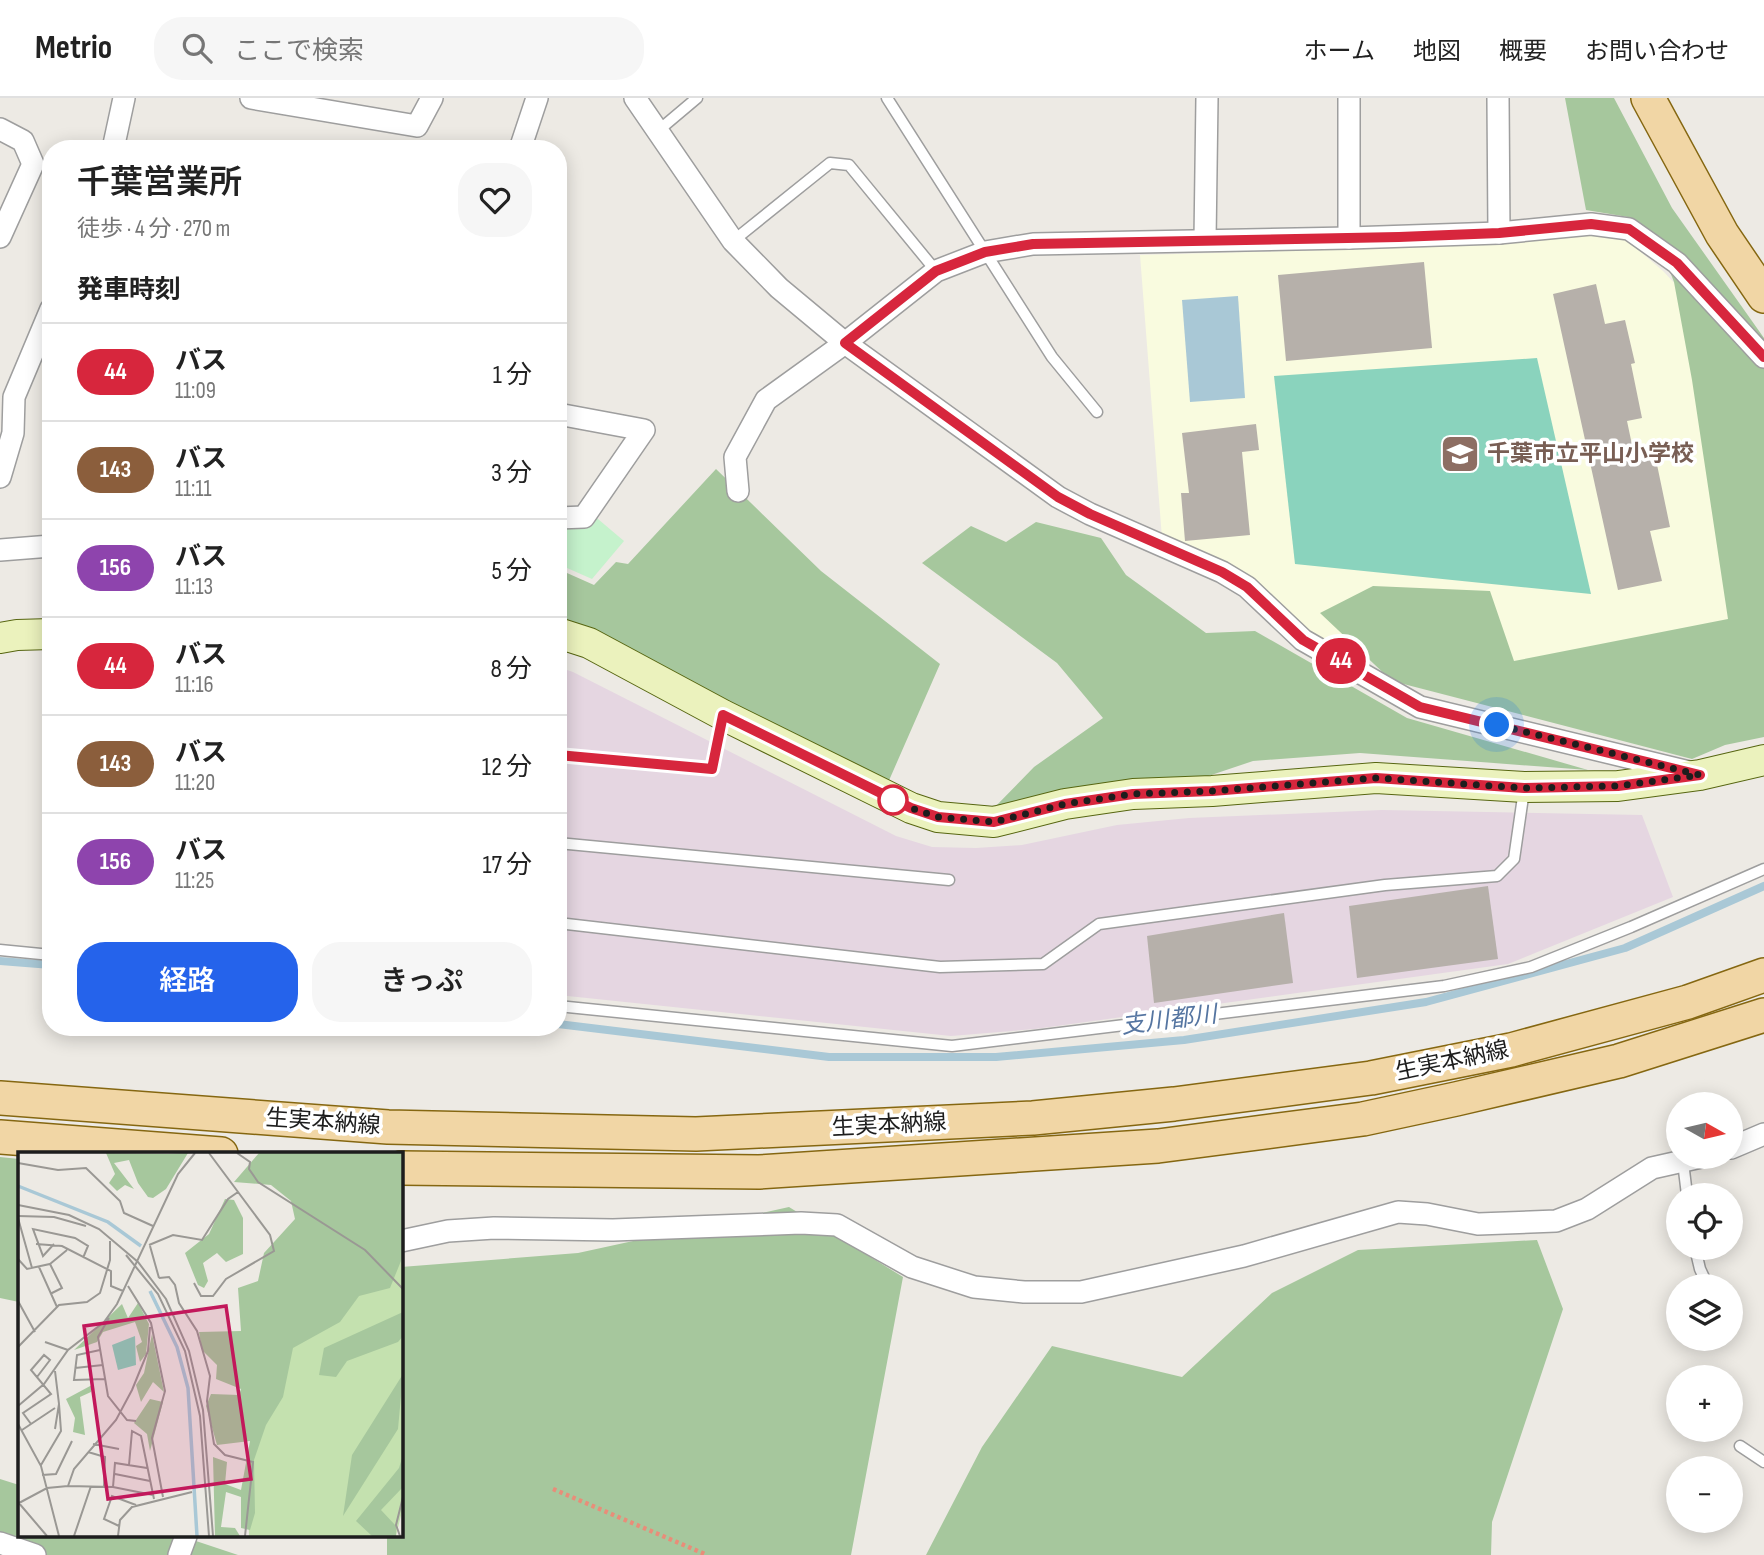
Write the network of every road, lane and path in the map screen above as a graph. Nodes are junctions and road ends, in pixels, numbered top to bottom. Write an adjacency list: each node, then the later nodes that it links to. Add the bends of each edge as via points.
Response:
1 (124, 98): 14 (street)
2 (251, 98): 3 (street, via 417,126)
3 (432, 98)
4 (537, 98): 15 (street)
5 (635, 98): 13 (street)
6 (697, 98): 13 (lane)
7 (887, 98): 21 (lane)
8 (1207, 98): 19 (street)
9 (1349, 98): 18 (street)
10 (1498, 98): 16 (street)
11 (1648, 98): 23 (main road, via 1722,234)
12 (0, 129): 17 (street, via 23,141 33,164)
13 (659, 130): 20 (street)
14 (115, 140)
15 (523, 140)
16 (1499, 233): 18 (street); 26 (street, via 1591,224 1629,229 1677,263)
17 (0, 237)
18 (1349, 238): 19 (street)
19 (1205, 240): 21 (street, via 1033,244)
20 (733, 241): 22 (lane, via 830,163 849,165); 25 (street, via 779,288)
21 (985, 252): 22 (street); 27 (lane, via 1052,357)
22 (936, 271): 25 (street)
23 (1764, 296)
24 (42, 331): 29 (street, via 15,397 13,433)
25 (845, 343): 30 (street, via 766,400 735,457); 40 (street, via 1058,497 1222,572 1247,587 1303,640 1420,707)
26 (1764, 357)
27 (1097, 412)
28 (567, 416): 31 (street, via 644,430 584,517)
29 (0, 477)
30 (738, 491)
31 (567, 518)
32 (42, 547): 33 (street)
33 (0, 550)
34 (42, 634): 36 (street)
35 (567, 636): 37 (street, via 589,642)
36 (0, 638)
37 (723, 715): 38 (lane, via 712,769); 41 (street, via 911,808 968,821 994,822 1065,804 1133,794 1376,778)
38 (567, 756)
39 (1764, 760): 40 (street)
40 (1700, 775): 41 (street, via 1618,786)
41 (1524, 788): 45 (lane, via 1514,859 1497,876 1099,924 1043,964 940,967)
42 (567, 844): 44 (lane)
43 (1764, 869): 49 (lane, via 1531,967 1444,986 952,1046)
44 (949, 880)
45 (567, 924)
46 (0, 950): 47 (lane)
47 (42, 954)
48 (1764, 975): 51 (main road, 生実本納線, via 1688,1002 1524,1046 1384,1075 1033,1118 696,1135 387,1127)
49 (567, 1007)
50 (1764, 1015): 57 (main road, 生実本納線, via 1619,1061 1457,1099 1363,1119 1171,1144 759,1172)
51 (0, 1098)
52 (1764, 1134): 54 (street)
53 (0, 1137): 55 (main road)
54 (1743, 1143)
55 (194, 1152)
56 (1666, 1165): 58 (street, via 1652,1168 1587,1209 1556,1222 1478,1224 1398,1212 1244,1256 1082,1292 974,1287 912,1267 837,1226 801,1223 613,1230 494,1228)
57 (402, 1168)
58 (402, 1241)
59 (1740, 1446): 60 (lane)
60 (1764, 1462)
61 (553, 1489): 66 (path)
62 (185, 1538): 65 (street)
63 (0, 1543): 64 (street)
64 (35, 1555)
65 (179, 1555)
66 (706, 1555)

